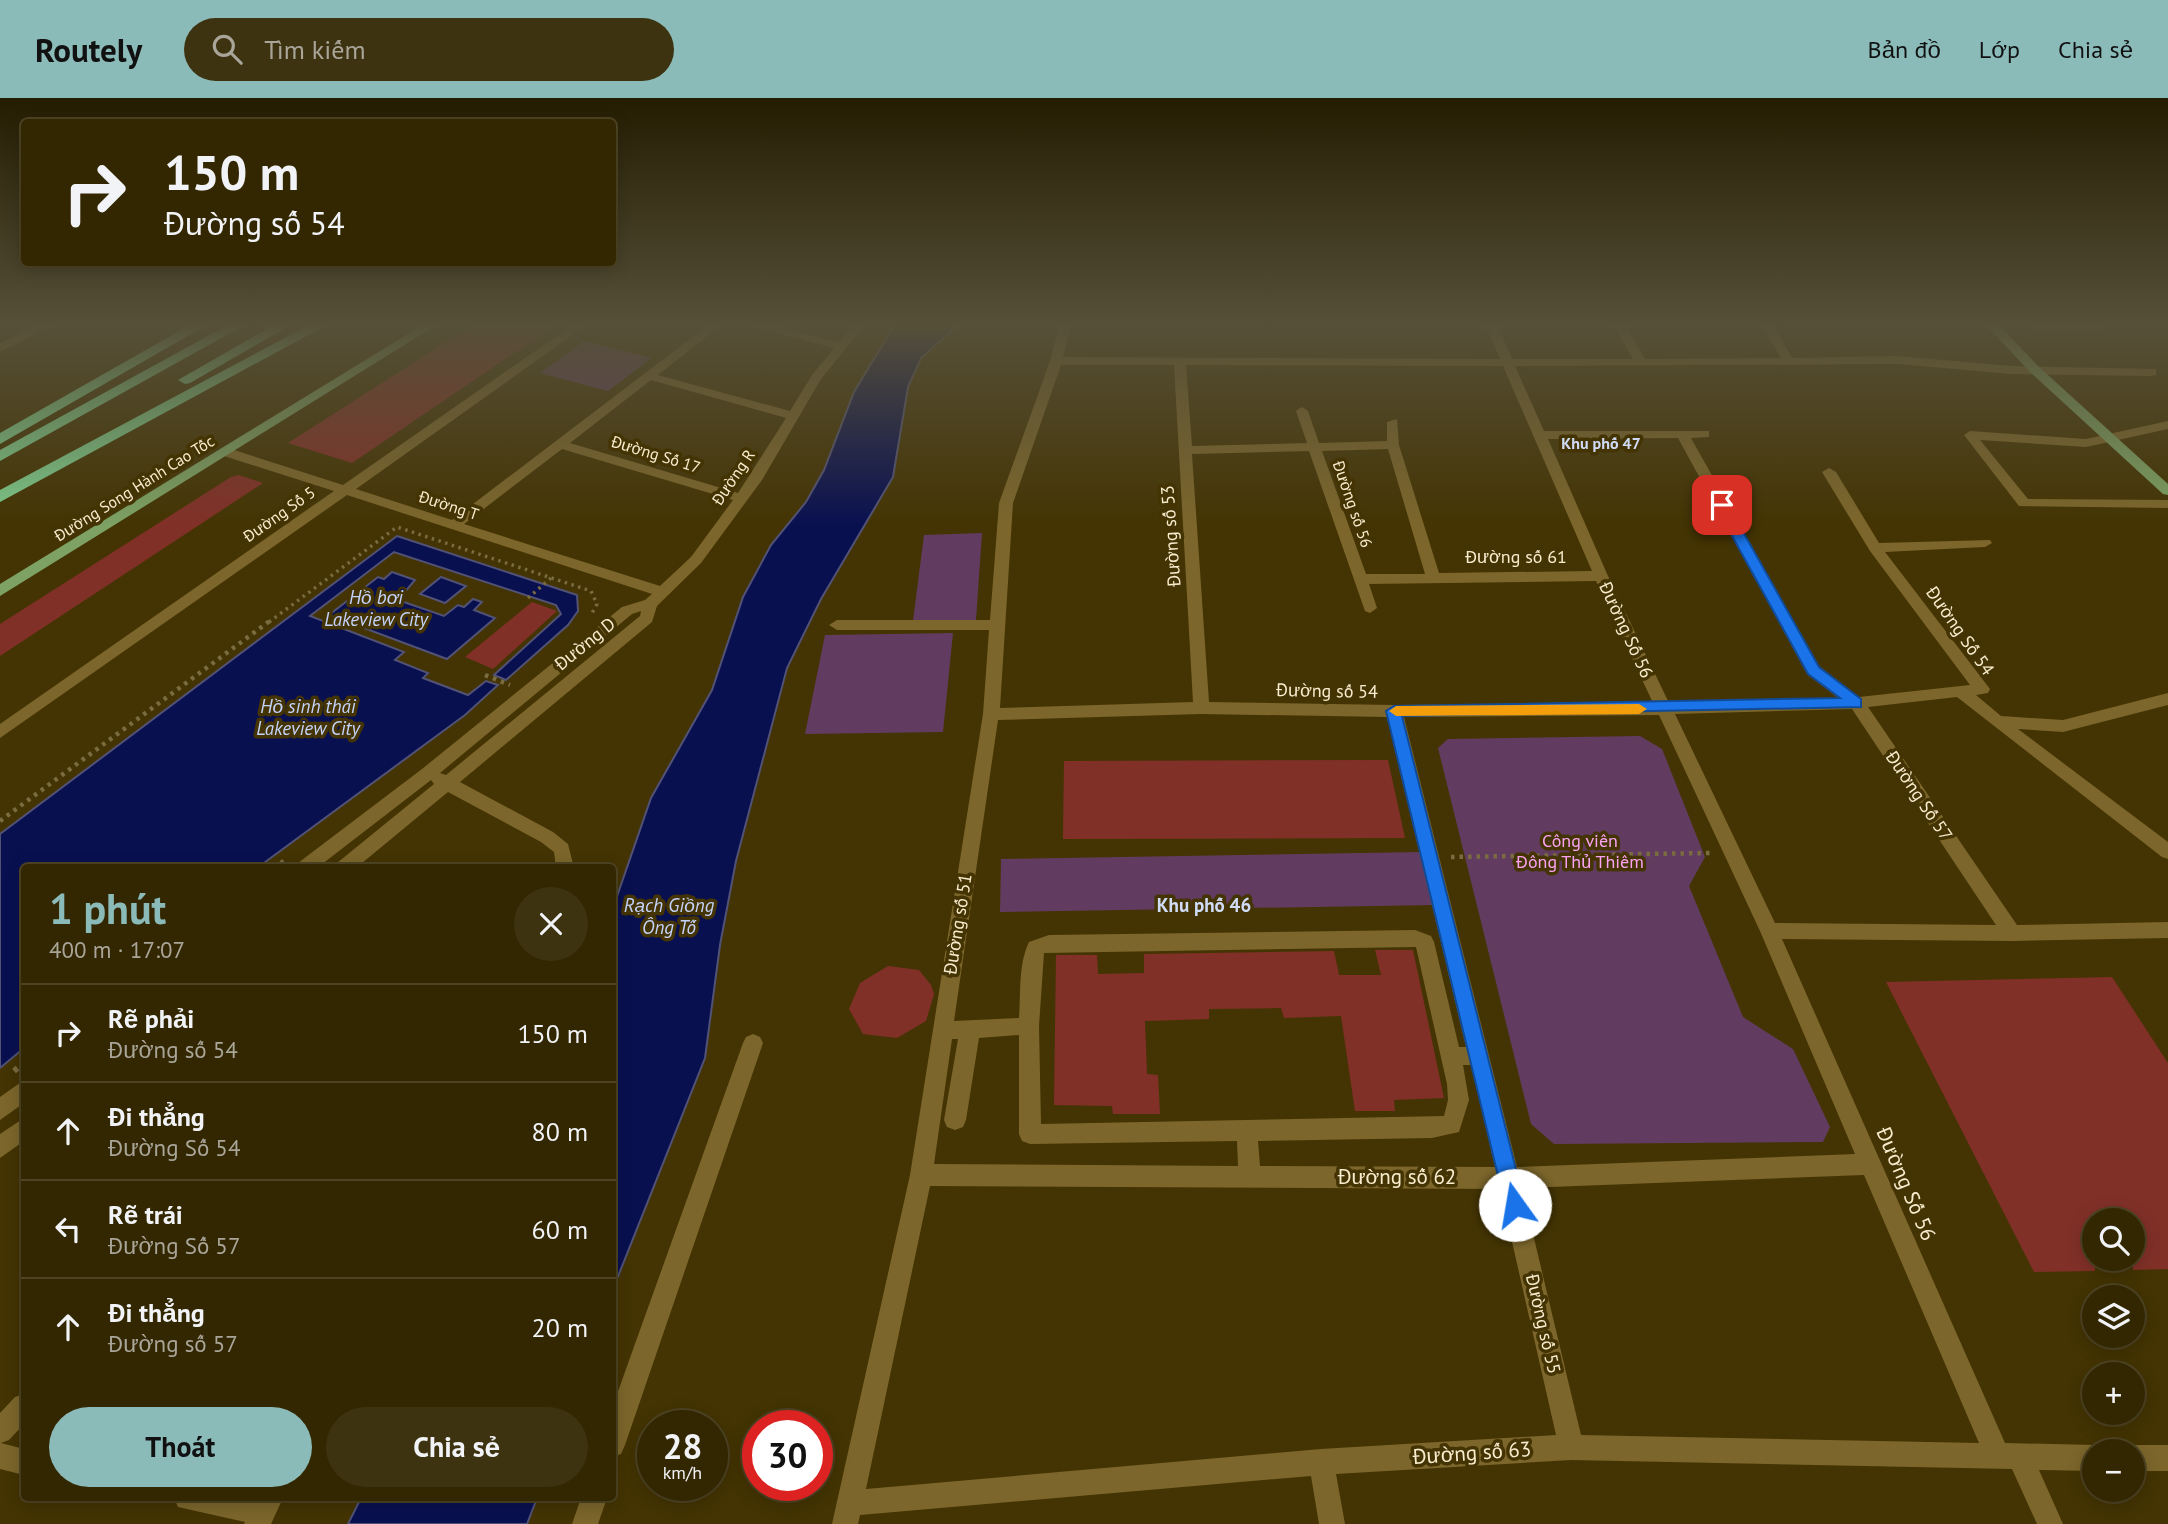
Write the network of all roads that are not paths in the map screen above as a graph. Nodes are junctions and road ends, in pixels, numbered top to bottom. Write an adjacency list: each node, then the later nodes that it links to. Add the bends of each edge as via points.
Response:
1 (81, 393): 21 (highway)
2 (115, 393): 28 (highway)
3 (163, 393): 30 (highway)
4 (194, 393): 33 (highway)
5 (322, 393): 27 (main road, Đường Song Hành Cao Tốc)
6 (484, 393): 31 (street, Đường Số 5)
7 (627, 393): 23 (street)
8 (709, 393): 15 (street)
9 (807, 393): 15 (street, Đường R)
10 (1045, 393): 46 (street, Đường số 51, via 1006,503)
11 (1182, 393): 26 (street, Đường số 53)
12 (1523, 393): 19 (street, Đường Số 56)
13 (2060, 393): 22 (main road)
14 (1302, 411): 25 (street, Đường số 56)
15 (793, 416): 34 (street, Đường R)
16 (1393, 422): 24 (street)
17 (2168, 425): 22 (street)
18 (1682, 434): 19 (street); 20 (street); 49 (street, Đường Số 57, via 1813,670)
19 (1540, 435): 39 (street, Đường Số 56)
20 (1704, 435)
21 (0, 439)
22 (2112, 439): 32 (main road); 35 (street, via 2067,443 1969,435 2024,503)
23 (560, 444): 34 (street, Đường Số 17); 36 (street)
24 (1393, 445): 25 (street); 40 (street)
25 (1316, 447): 26 (street); 41 (street, Đường số 56)
26 (1185, 450): 50 (street, Đường số 53)
27 (226, 452): 31 (street, Đường T); 42 (main road, Đường Song Hành Cao Tốc)
28 (0, 456)
29 (1829, 472): 38 (street, Đường Số 54)
30 (0, 484)
31 (345, 490): 36 (street, Đường T); 55 (street, Đường Số 5)
32 (2168, 491)
33 (0, 497)
34 (741, 498): 43 (street, Đường R, via 696,560)
35 (2168, 504)
36 (454, 525): 43 (street, Đường T)
37 (1984, 543): 38 (street)
38 (1875, 548): 47 (street, Đường Số 54, via 1982,689)
39 (1601, 576): 40 (street, Đường số 61); 51 (street, Đường Số 56)
40 (1433, 577): 41 (street, Đường số 61)
41 (1361, 579): 44 (street, Đường số 56)
42 (0, 591)
43 (656, 598): 56 (street, Đường D, via 627,610); 57 (street, Đường D, via 647,618 614,648)
44 (1370, 608)
45 (837, 625): 46 (street)
46 (997, 625): 53 (street, Đường số 51)
47 (1960, 691): 49 (street, Đường Số 54); 54 (street)
48 (2168, 699): 54 (street, via 2063,726)
49 (1856, 703): 51 (street, Đường Số 54); 64 (street, Đường Số 57)
50 (1201, 708): 52 (street, Đường số 54); 53 (street, Đường số 54)
51 (1664, 709): 52 (street, Đường số 54); 63 (street, Đường Số 56)
52 (1394, 711): 69 (street, Đường số 55)
53 (991, 714): 67 (street, Đường số 51)
54 (1997, 722): 58 (street)
55 (0, 732)
56 (428, 773): 57 (street); 59 (street, Đường D)
57 (447, 783): 60 (street, Đường D); 61 (street, via 547,837 562,849)
58 (2168, 852)
59 (309, 864)
60 (348, 864)
61 (564, 864)
62 (2168, 930): 64 (street)
63 (1769, 931): 64 (street); 77 (street, Đường Số 56)
64 (2012, 933)
65 (1029, 1026): 66 (street); 70 (street, via 1032,963 1036,948 1049,943 1415,938 1424,942 1429,957); 75 (street, via 1030,1134)
66 (970, 1028): 67 (street); 73 (street)
67 (942, 1031): 78 (street, Đường số 51)
68 (753, 1043): 83 (street)
69 (1478, 1055): 70 (street); 80 (street, Đường số 55)
70 (1451, 1057): 75 (street, via 1460,1111 1451,1125)
71 (21, 1092): 72 (street)
72 (0, 1110)
73 (955, 1120)
74 (21, 1130): 76 (street)
75 (1247, 1131): 79 (street)
76 (0, 1148)
77 (1872, 1164): 80 (street, Đường số 62); 86 (street, Đường Số 56)
78 (921, 1175): 79 (street, Đường số 62); 95 (street, Đường số 51)
79 (1250, 1176): 80 (street, Đường số 62)
80 (1509, 1178): 84 (street, Đường số 55)
81 (21, 1409): 82 (street)
82 (0, 1430)
83 (616, 1434)
84 (1571, 1447): 86 (street, Đường số 63); 91 (street, Đường số 63)
85 (0, 1455): 90 (street)
86 (2009, 1457): 87 (street, Đường số 63); 98 (street, Đường Số 56)
87 (2082, 1458)
88 (2145, 1458): 89 (street)
89 (2168, 1458)
90 (21, 1461)
91 (1321, 1462): 95 (street, Đường số 63); 97 (street)
92 (203, 1501): 94 (street)
93 (593, 1501): 96 (street)
94 (263, 1512)
95 (848, 1514)
96 (585, 1524)
97 (1332, 1524)
98 (2050, 1524)

